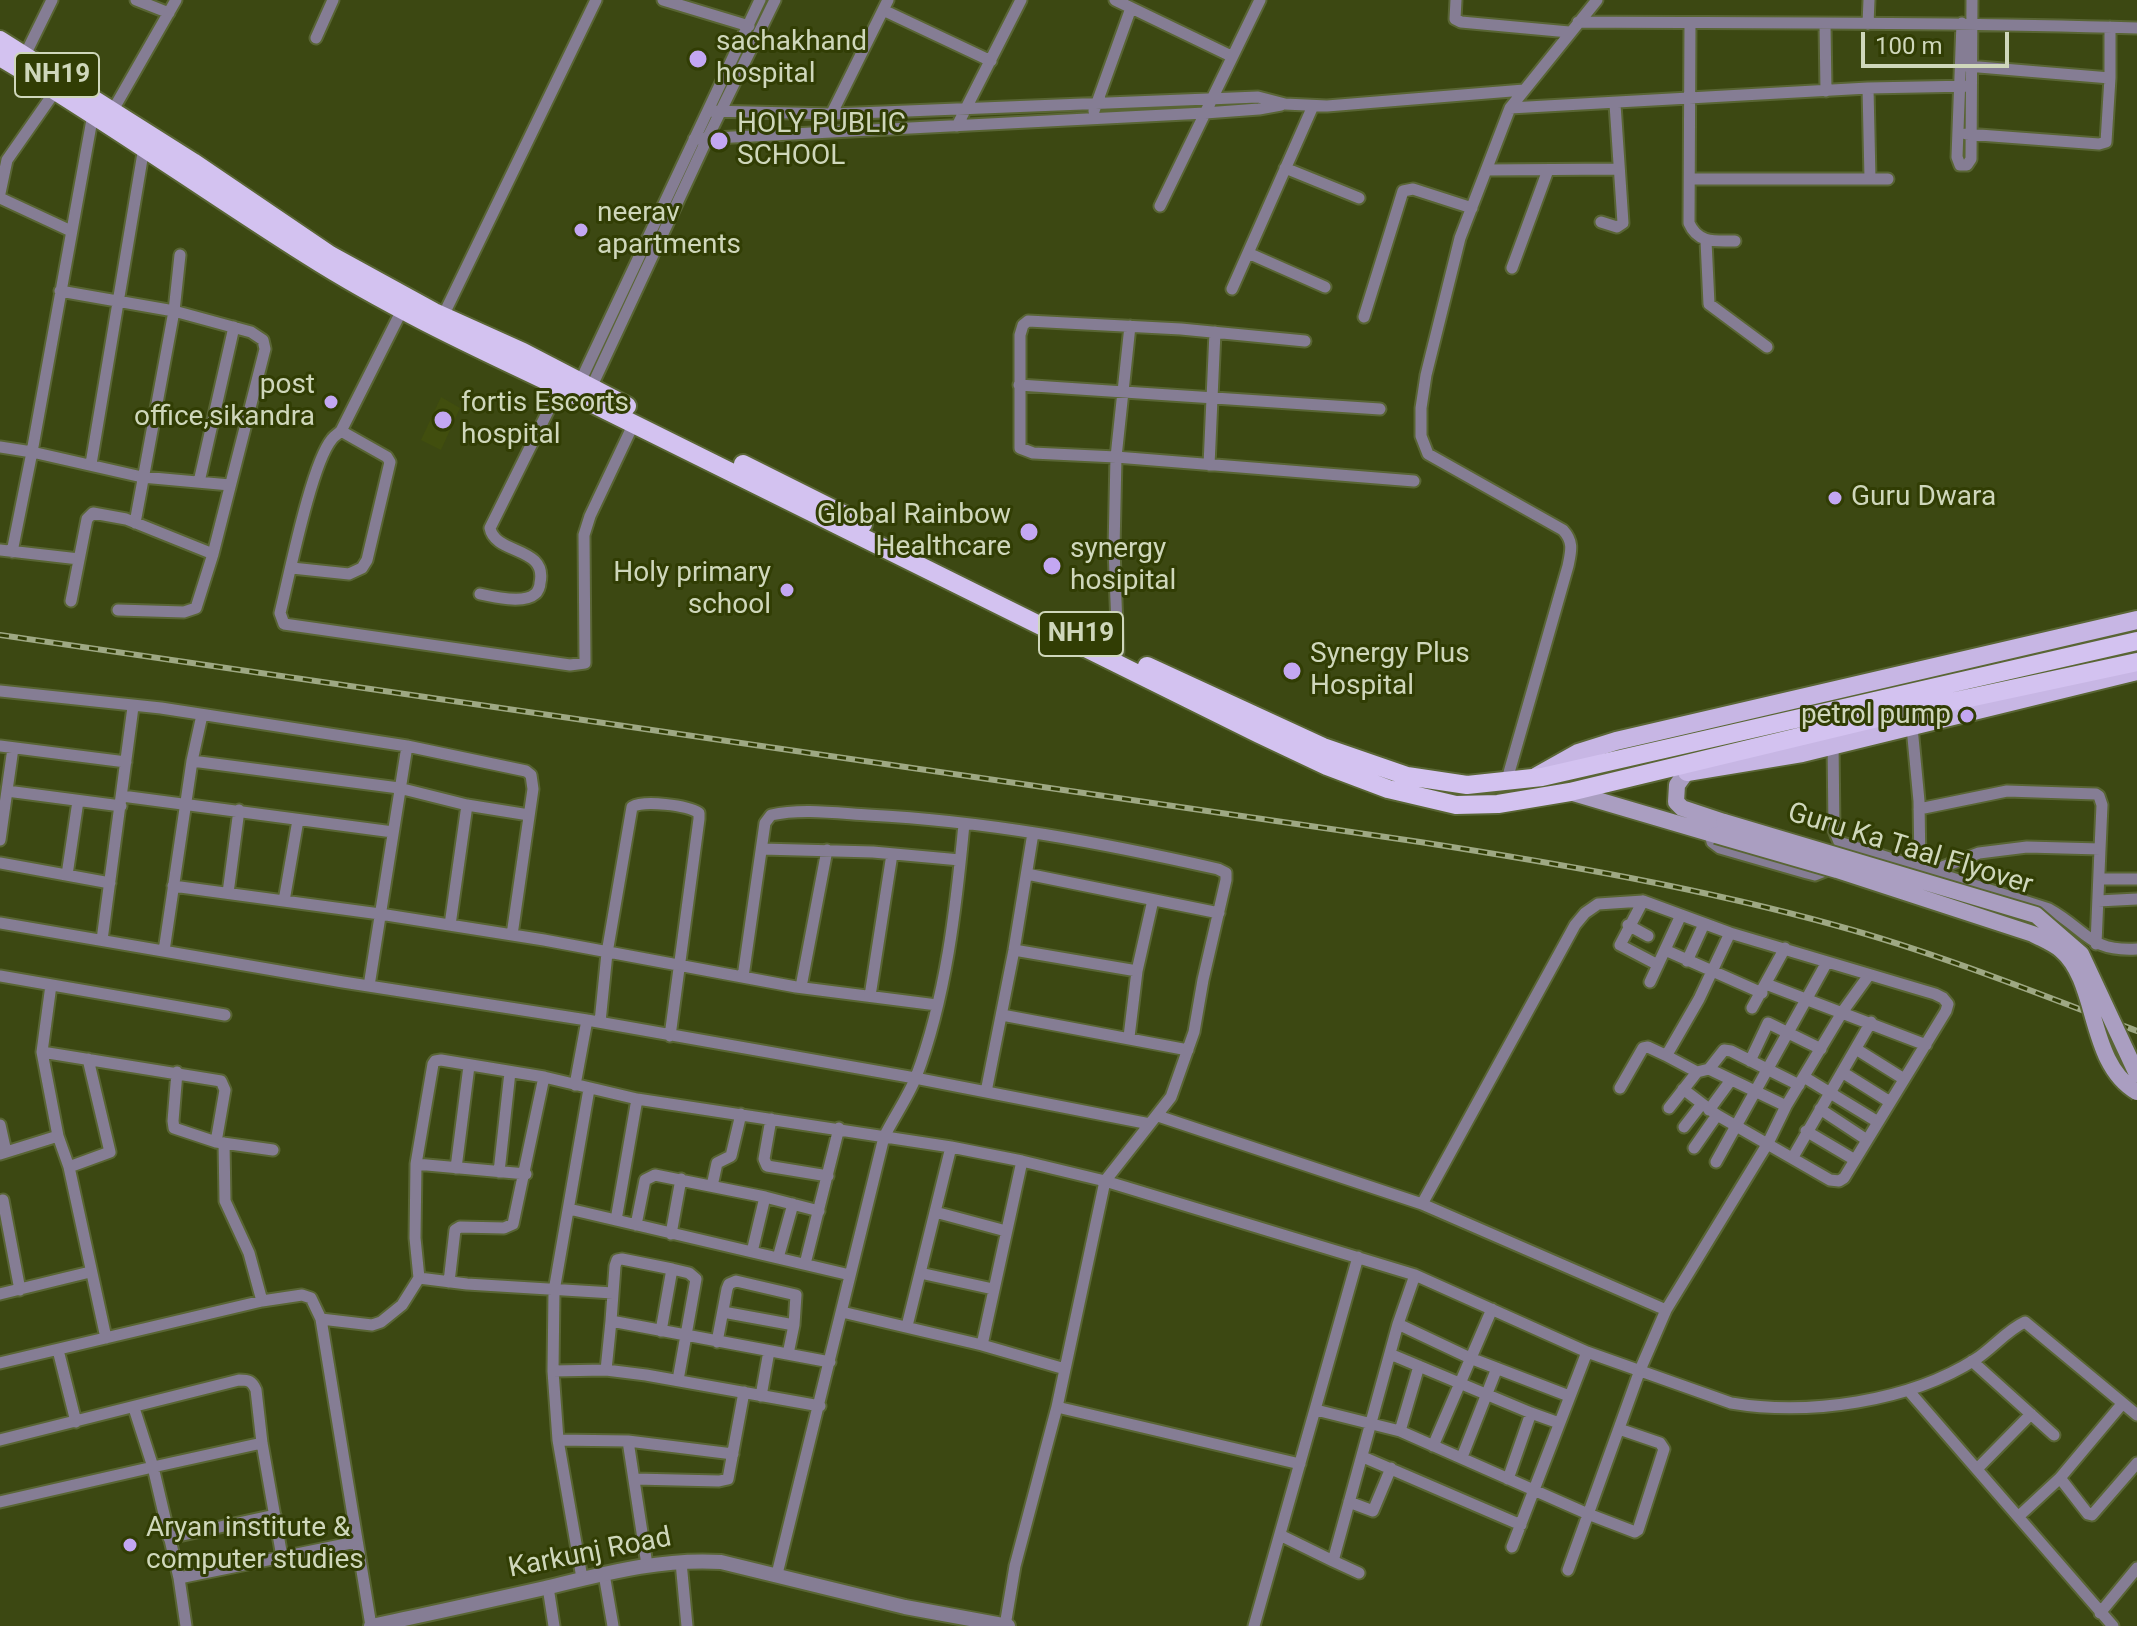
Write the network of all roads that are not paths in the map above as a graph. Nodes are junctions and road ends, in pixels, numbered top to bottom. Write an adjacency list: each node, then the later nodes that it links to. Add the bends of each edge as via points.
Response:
1 (52, 0): 30 (street)
2 (136, 0): 18 (street)
3 (176, 0): 18 (street)
4 (333, 0): 28 (street)
5 (596, 0): 86 (street)
6 (663, 0): 24 (street)
7 (760, 0): 24 (street)
8 (775, 0): 51 (street)
9 (1021, 0): 33 (street)
10 (1115, 0): 17 (street)
11 (1260, 0): 31 (street)
12 (1456, 0): 27 (street, via 1455,19 1461,22)
13 (1597, 0): 19 (street)
14 (1869, 0): 23 (street)
15 (1972, 0): 21 (street)
16 (886, 5): 33 (street); 54 (street)
17 (1131, 8): 31 (street); 44 (street)
18 (169, 13): 50 (street)
19 (1578, 22): 20 (street); 27 (street)
20 (1690, 23): 22 (street); 43 (street)
21 (1967, 23): 23 (street); 25 (street); 34 (street)
22 (1825, 24): 23 (street); 41 (street)
23 (1868, 24)
24 (749, 26): 51 (street)
25 (2110, 27): 26 (street); 35 (street)
26 (2137, 28)
27 (1569, 32): 40 (street)
28 (316, 38)
29 (0, 40): 30 (highway, NH19)
30 (25, 55): 50 (highway, NH19)
31 (1231, 56): 42 (street)
32 (0, 57): 39 (highway, NH19)
33 (991, 61): 48 (street)
34 (1966, 66): 35 (street); 36 (street); 37 (street)
35 (2110, 78): 58 (street, via 2103,144)
36 (1958, 86): 37 (street); 38 (street); 58 (street)
37 (1971, 86): 58 (street)
38 (1868, 88): 41 (street); 67 (street)
39 (56, 90): 53 (highway, NH19); 61 (street)
40 (1524, 90): 47 (street); 49 (street)
41 (1826, 91): 43 (street)
42 (1212, 98): 44 (street); 45 (street, via 1258,97); 52 (street)
43 (1688, 100): 46 (street); 66 (street)
44 (1096, 104): 48 (street); 55 (street)
45 (1285, 104): 47 (street); 52 (street)
46 (1615, 104): 49 (street); 63 (street)
47 (1313, 106): 62 (street)
48 (966, 108): 54 (street); 56 (street)
49 (1510, 108): 64 (street)
50 (113, 110): 86 (highway, NH19, via 330,255)
51 (715, 111): 54 (street); 59 (street)
52 (1205, 113): 55 (street); 71 (street)
53 (93, 114): 60 (highway, NH19); 74 (street)
54 (832, 114): 57 (street)
55 (1091, 119): 56 (street)
56 (957, 126): 57 (street)
57 (822, 132): 59 (street)
58 (1963, 134)
59 (700, 139): 93 (street)
60 (144, 147): 83 (street); 84 (highway, NH19, via 307,255)
61 (4, 160): 69 (street)
62 (1285, 168): 70 (street); 77 (street)
63 (1618, 169): 65 (street); 73 (street, via 1622,226)
64 (1486, 170): 65 (street); 72 (street)
65 (1548, 170): 79 (street)
66 (1690, 179): 67 (street); 75 (street, via 1689,223)
67 (1870, 179): 68 (street)
68 (1888, 179)
69 (0, 195): 74 (street)
70 (1359, 198)
71 (1160, 206)
72 (1472, 208): 87 (street, via 1413,189 1403,191); 136 (street, via 1426,375 1421,436 1428,454 1563,530 1572,549)
73 (1601, 222)
74 (71, 231): 82 (street)
75 (1706, 241): 76 (street); 92 (street, via 1709,304)
76 (1735, 241)
77 (1248, 253): 80 (street); 81 (street)
78 (180, 255): 85 (street)
79 (1512, 268)
80 (1325, 287)
81 (1232, 289)
82 (60, 291): 83 (street); 102 (street)
83 (117, 300): 85 (street); 104 (street)
84 (402, 310): 95 (highway, NH19); 100 (street)
85 (174, 311): 89 (street); 106 (street)
86 (443, 316): 93 (highway, NH19)
87 (1364, 317)
88 (1130, 326): 90 (street); 94 (street, via 1028,321 1020,335); 96 (street)
89 (234, 327): 108 (street); 109 (street, via 258,335 265,349)
90 (1215, 332): 91 (street); 97 (street)
91 (1305, 341)
92 (1767, 347)
93 (586, 385): 120 (highway, NH19)
94 (1019, 385): 96 (street); 103 (street, via 1020,448)
95 (560, 387): 99 (highway, NH19); 115 (street, via 490,528 494,537 535,560 540,586 529,597)
96 (1123, 391): 97 (street); 103 (street)
97 (1212, 396): 98 (street); 105 (street)
98 (1380, 409)
99 (634, 423): 114 (street, via 584,535 585,663 288,626 280,613); 139 (highway, NH19, via 1327,766 1388,789 1456,805)
100 (341, 431): 114 (street, via 317,474); 114 (street, via 390,462 367,560 356,573)
101 (0, 447): 102 (street)
102 (32, 452): 104 (street); 111 (street)
103 (1116, 457): 105 (street); 120 (street)
104 (91, 464): 106 (street)
105 (1209, 465): 107 (street)
106 (142, 477): 108 (street); 110 (street)
107 (1414, 481)
108 (199, 482): 109 (street)
109 (230, 485): 112 (street)
110 (135, 523): 112 (street); 113 (street, via 89,515)
111 (6, 551): 113 (street)
112 (213, 554): 117 (street, via 200,600 191,611)
113 (79, 559): 116 (street)
114 (292, 568)
115 (480, 594)
116 (71, 601)
117 (118, 610)
118 (2137, 620): 124 (main road)
119 (2137, 641): 128 (highway, NH19)
120 (1118, 652): 136 (highway, NH19, via 1363,763 1443,783)
121 (2137, 662): 128 (highway, NH19)
122 (2137, 671): 127 (main road)
123 (0, 691): 125 (street)
124 (1830, 691): 128 (street); 135 (main road, via 1594,746)
125 (133, 707): 126 (street); 133 (street)
126 (202, 715): 130 (street); 132 (street)
127 (1912, 727): 128 (main road); 144 (street)
128 (1832, 728): 134 (highway, NH19); 135 (highway, NH19); 153 (street, via 1834,830)
129 (0, 746): 131 (street)
130 (407, 746): 137 (street); 146 (street, via 526,771 533,780)
131 (13, 748): 133 (street); 138 (street)
132 (192, 761): 137 (street); 142 (street)
133 (126, 762): 141 (street)
134 (1691, 767): 139 (highway, NH19); 232 (main road, Guru Ka Taal Flyover, bridge, via 1677,785 1676,802 1682,808 2036,915 2081,954)
135 (1531, 779): 136 (highway, NH19)
136 (1506, 783)
137 (399, 788): 143 (street); 149 (street)
138 (7, 791): 140 (street); 152 (street)
139 (1570, 792): 151 (main road, Guru Ka Taal Flyover)
140 (78, 801): 141 (street); 162 (street)
141 (122, 801): 142 (street); 165 (street)
142 (185, 803): 145 (street); 166 (street)
143 (467, 805): 146 (street); 178 (street)
144 (1919, 809): 155 (street, via 2007,791 2096,794 2102,805); 160 (street)
145 (239, 810): 147 (street); 167 (street)
146 (529, 815): 181 (street)
147 (298, 820): 149 (street); 170 (street)
148 (964, 824): 150 (street); 154 (street, via 916,817 777,813 767,818); 158 (street)
149 (393, 832): 174 (street)
150 (1033, 833): 161 (street); 173 (street, via 1222,870 1226,880)
151 (1713, 834): 153 (street, via 1712,842 1720,848 1815,875 1825,871); 244 (main road, Guru Ka Taal Flyover, bridge, via 2033,934 2062,950 2076,968 2111,1068)
152 (0, 840)
153 (1839, 842): 160 (street)
154 (762, 849): 156 (street); 199 (street)
155 (2100, 849): 160 (street, via 2027,847 1979,853); 163 (street)
156 (827, 850): 157 (street); 203 (street)
157 (892, 854): 158 (street); 205 (street)
158 (960, 860): 207 (street)
159 (0, 863): 162 (street)
160 (1926, 870): 184 (street, via 2049,909)
161 (1027, 874): 169 (street); 187 (street)
162 (67, 875): 165 (street)
163 (2100, 879): 164 (street); 172 (street)
164 (2137, 879)
165 (110, 883): 183 (street)
166 (173, 886): 167 (street); 189 (street)
167 (228, 893): 170 (street)
168 (2137, 899): 172 (street)
169 (1153, 900): 173 (street); 195 (street)
170 (284, 901): 174 (street)
171 (1643, 901): 175 (street); 179 (street); 285 (street, via 1598,904 1575,925)
172 (2098, 901): 184 (street)
173 (1219, 913): 221 (street)
174 (380, 914): 178 (street); 202 (street)
175 (1681, 915): 177 (street); 188 (street)
176 (0, 923): 183 (street)
177 (1704, 924): 180 (street); 191 (street)
178 (450, 925): 181 (street)
179 (1628, 925): 182 (street); 194 (street, via 1620,945)
180 (1730, 933): 185 (street); 196 (street)
181 (512, 935): 190 (street)
182 (1648, 936)
183 (102, 940): 189 (street)
184 (2096, 944): 186 (street)
185 (1785, 948): 192 (street); 204 (street)
186 (2137, 949)
187 (1014, 950): 195 (street); 211 (street)
188 (1665, 950): 191 (street); 194 (street)
189 (164, 951): 202 (street)
190 (607, 953): 193 (street); 193 (street, via 632,807 642,803 689,808 699,813 699,819); 213 (street)
191 (1687, 961): 196 (street)
192 (1827, 962): 197 (street); 206 (street)
193 (678, 965): 199 (street); 216 (street)
194 (1658, 965): 200 (street)
195 (1137, 971): 217 (street)
196 (1711, 972): 204 (street); 223 (street)
197 (1869, 975): 209 (street); 218 (street, via 1948,1004)
198 (0, 976): 201 (street)
199 (743, 977): 203 (street)
200 (1650, 982)
201 (51, 985): 210 (street); 222 (street)
202 (369, 986): 212 (street)
203 (801, 987): 205 (street)
204 (1764, 989): 206 (street); 208 (street)
205 (870, 996): 207 (street)
206 (1807, 999): 209 (street); 215 (street)
207 (937, 1005): 234 (street)
208 (1752, 1008)
209 (1843, 1011): 214 (street); 219 (street)
210 (225, 1015)
211 (1002, 1015): 217 (street); 242 (street)
212 (587, 1020): 213 (street); 238 (street)
213 (600, 1022): 216 (street)
214 (1871, 1022): 218 (street); 220 (street)
215 (1788, 1033): 219 (street); 225 (street, via 1768,1023); 228 (street)
216 (670, 1036): 234 (street)
217 (1129, 1037): 221 (street)
218 (1926, 1045): 235 (street)
219 (1821, 1049): 237 (street)
220 (1856, 1049): 231 (street); 235 (street)
221 (1188, 1050): 254 (street, via 1171,1097)
222 (42, 1052): 224 (street); 261 (street)
223 (1665, 1055): 227 (street); 239 (street, via 1643,1048)
224 (88, 1059): 229 (street); 275 (street, via 110,1152)
225 (1750, 1061): 227 (street, via 1724,1050); 228 (street)
226 (469, 1066): 230 (street); 274 (street, via 441,1060 433,1064); 276 (street)
227 (1703, 1070): 236 (street); 241 (street)
228 (1767, 1070): 237 (street); 243 (street)
229 (177, 1072): 264 (street, via 174,1128); 264 (street, via 224,1084)
230 (510, 1072): 233 (street); 277 (street)
231 (1842, 1072): 245 (street); 247 (street)
232 (2137, 1074)
233 (544, 1077): 238 (street); 278 (street)
234 (915, 1078): 242 (street); 262 (street)
235 (1904, 1079): 247 (street)
236 (1731, 1080): 243 (street); 251 (street)
237 (1801, 1081): 245 (street); 248 (street)
238 (575, 1085): 240 (street)
239 (1620, 1088)
240 (589, 1089): 246 (street); 287 (street)
241 (1683, 1089): 249 (street); 251 (street)
242 (986, 1092): 254 (street)
243 (1755, 1092): 248 (street); 257 (street)
244 (2137, 1092)
245 (1830, 1093): 250 (street); 255 (street)
246 (637, 1099): 252 (street); 290 (street)
247 (1890, 1102): 255 (street)
248 (1786, 1106): 265 (street)
249 (1669, 1108)
250 (1820, 1109): 260 (street); 263 (street)
251 (1709, 1110): 257 (street); 258 (street); 267 (street)
252 (741, 1114): 253 (street); 282 (street, via 731,1156 717,1163)
253 (771, 1119): 259 (street); 279 (street, via 767,1166)
254 (1154, 1120): 281 (street); 285 (street)
255 (1878, 1122): 263 (street)
256 (0, 1125): 269 (street)
257 (1736, 1126): 265 (street); 273 (street)
258 (1684, 1127)
259 (839, 1128): 262 (street); 279 (street)
260 (1806, 1131): 270 (street); 271 (street)
261 (58, 1136): 269 (street); 275 (street)
262 (884, 1137): 266 (street); 301 (street)
263 (1867, 1140): 271 (street)
264 (220, 1142): 268 (street); 310 (street, via 225,1201 249,1253)
265 (1768, 1143): 270 (street); 312 (street)
266 (951, 1147): 272 (street); 289 (street)
267 (1694, 1148)
268 (273, 1150)
269 (3, 1153)
270 (1793, 1157): 271 (street, via 1839,1181)
271 (1855, 1160)
272 (1022, 1161): 281 (street); 292 (street)
273 (1716, 1162)
274 (416, 1164): 276 (street); 303 (street)
275 (69, 1167): 299 (street)
276 (456, 1168): 277 (street)
277 (499, 1172): 278 (street)
278 (526, 1174): 304 (street, via 510,1227 455,1230)
279 (828, 1176): 288 (street)
280 (681, 1179): 282 (street); 291 (street, via 655,1175 645,1180); 293 (street)
281 (1105, 1181): 295 (street); 336 (street)
282 (712, 1186): 283 (street)
283 (765, 1197): 284 (street); 294 (street)
284 (793, 1204): 288 (street); 296 (street)
285 (1422, 1204): 312 (street)
286 (2, 1206): 306 (street)
287 (569, 1209): 290 (street); 307 (street)
288 (819, 1211): 297 (street)
289 (935, 1212): 292 (street); 300 (street)
290 (616, 1220): 291 (street)
291 (636, 1225): 293 (street)
292 (1006, 1231): 305 (street)
293 (671, 1234): 294 (street)
294 (752, 1252): 296 (street)
295 (1358, 1257): 302 (street); 351 (street)
296 (778, 1258): 297 (street)
297 (805, 1264): 301 (street)
298 (672, 1269): 308 (street, via 617,1260); 320 (street); 321 (street, via 696,1279)
299 (90, 1272): 306 (street); 322 (street)
300 (920, 1273): 305 (street); 319 (street)
301 (850, 1275): 314 (street)
302 (1415, 1275): 311 (street); 317 (street)
303 (419, 1278): 304 (street); 315 (street, via 402,1305 381,1322)
304 (449, 1282): 307 (street)
305 (993, 1289): 324 (street)
306 (20, 1290): 309 (street)
307 (554, 1291): 308 (street); 339 (street)
308 (613, 1293): 316 (street)
309 (0, 1294)
310 (262, 1301): 315 (street, via 302,1295 316,1304); 322 (street)
311 (1492, 1309): 327 (street); 330 (street)
312 (1666, 1310): 338 (street)
313 (723, 1312): 318 (street); 318 (street, via 729,1284 736,1281 796,1295); 323 (street)
314 (842, 1312): 319 (street); 332 (street)
315 (321, 1319): 386 (street)
316 (611, 1321): 320 (street); 337 (street)
317 (1398, 1324): 329 (street); 330 (street)
318 (794, 1325): 328 (street)
319 (907, 1326): 324 (street)
320 (661, 1331): 321 (street)
321 (686, 1337): 323 (street); 340 (street)
322 (106, 1338): 325 (street)
323 (717, 1342): 326 (street)
324 (982, 1345): 336 (street)
325 (58, 1350): 333 (street); 355 (street)
326 (769, 1351): 328 (street); 345 (street)
327 (1587, 1352): 338 (street); 346 (street)
328 (788, 1354): 332 (street)
329 (1390, 1354): 334 (street); 356 (street)
330 (1470, 1358): 335 (street); 341 (street)
331 (1972, 1361): 342 (street); 347 (street, via 2027,1322); 353 (street)
332 (830, 1362): 348 (street)
333 (0, 1363)
334 (1419, 1366): 341 (street); 359 (street)
335 (1497, 1368): 344 (street); 346 (street)
336 (1065, 1369): 349 (street)
337 (606, 1370): 339 (street); 340 (street)
338 (1640, 1370): 342 (street, via 1756,1407 1817,1407); 358 (street)
339 (553, 1371): 362 (street)
340 (678, 1380): 343 (street)
341 (1459, 1383): 344 (street); 365 (street)
342 (1908, 1390): 373 (street)
343 (744, 1392): 345 (street); 366 (street)
344 (1486, 1394): 352 (street); 368 (street)
345 (761, 1396): 348 (street)
346 (1569, 1396): 357 (street)
347 (2122, 1404): 354 (street); 374 (street)
348 (820, 1406): 396 (street)
349 (1057, 1407): 370 (street); 407 (street, via 1015,1566)
350 (134, 1408): 355 (street); 364 (street, via 248,1380 256,1390); 371 (street)
351 (1316, 1410): 356 (street); 370 (street)
352 (1531, 1413): 357 (street); 376 (street)
353 (2031, 1414): 360 (street); 373 (street)
354 (2137, 1415)
355 (76, 1422): 361 (street)
356 (1372, 1423): 359 (street); 367 (street)
357 (1559, 1423): 377 (street)
358 (1619, 1429): 380 (street); 380 (street, via 1664,1449 1638,1530 1632,1533)
359 (1400, 1431): 365 (street)
360 (2054, 1435)
361 (0, 1440)
362 (558, 1440): 363 (street); 398 (street)
363 (628, 1441): 366 (street); 375 (street)
364 (262, 1443): 371 (street); 381 (street)
365 (1433, 1446): 368 (street)
366 (733, 1454): 375 (street, via 726,1481)
367 (1363, 1457): 372 (street); 379 (street)
368 (1462, 1457): 376 (street)
369 (2137, 1463): 374 (street, via 2090,1515)
370 (1300, 1464): 384 (street)
371 (153, 1467): 378 (street); 385 (street)
372 (1391, 1468): 379 (street, via 1373,1511); 383 (street)
373 (1977, 1469): 382 (street)
374 (2060, 1478): 382 (street)
375 (635, 1479): 391 (street)
376 (1508, 1479): 377 (street)
377 (1534, 1491): 380 (street); 383 (street)
378 (0, 1502)
379 (1349, 1502): 389 (street)
380 (1588, 1514): 393 (street)
381 (275, 1515): 385 (street); 388 (street)
382 (2019, 1516): 400 (street)
383 (1521, 1525): 387 (street)
384 (1282, 1536): 389 (street); 408 (street)
385 (169, 1538): 397 (street)
386 (356, 1542): 388 (street); 403 (street)
387 (1512, 1547)
388 (282, 1557): 397 (street)
389 (1333, 1561): 394 (street)
390 (681, 1562): 391 (street, Karkunj Road); 396 (street, Karkunj Road, via 721,1562); 406 (street)
391 (647, 1565): 395 (street, Karkunj Road)
392 (2137, 1568): 400 (street)
393 (1568, 1570)
394 (1359, 1573)
395 (604, 1574): 398 (street, Karkunj Road); 405 (street)
396 (777, 1574): 401 (street, Karkunj Road)
397 (179, 1578): 402 (street)
398 (582, 1578): 399 (street, Karkunj Road)
399 (548, 1587): 403 (street, Karkunj Road); 404 (street)
400 (2100, 1613): 409 (street)
401 (936, 1620): 407 (street, Karkunj Road)
402 (186, 1626)
403 (371, 1626)
404 (554, 1626)
405 (613, 1626)
406 (687, 1626)
407 (1006, 1626)
408 (1254, 1626)
409 (2113, 1626)

